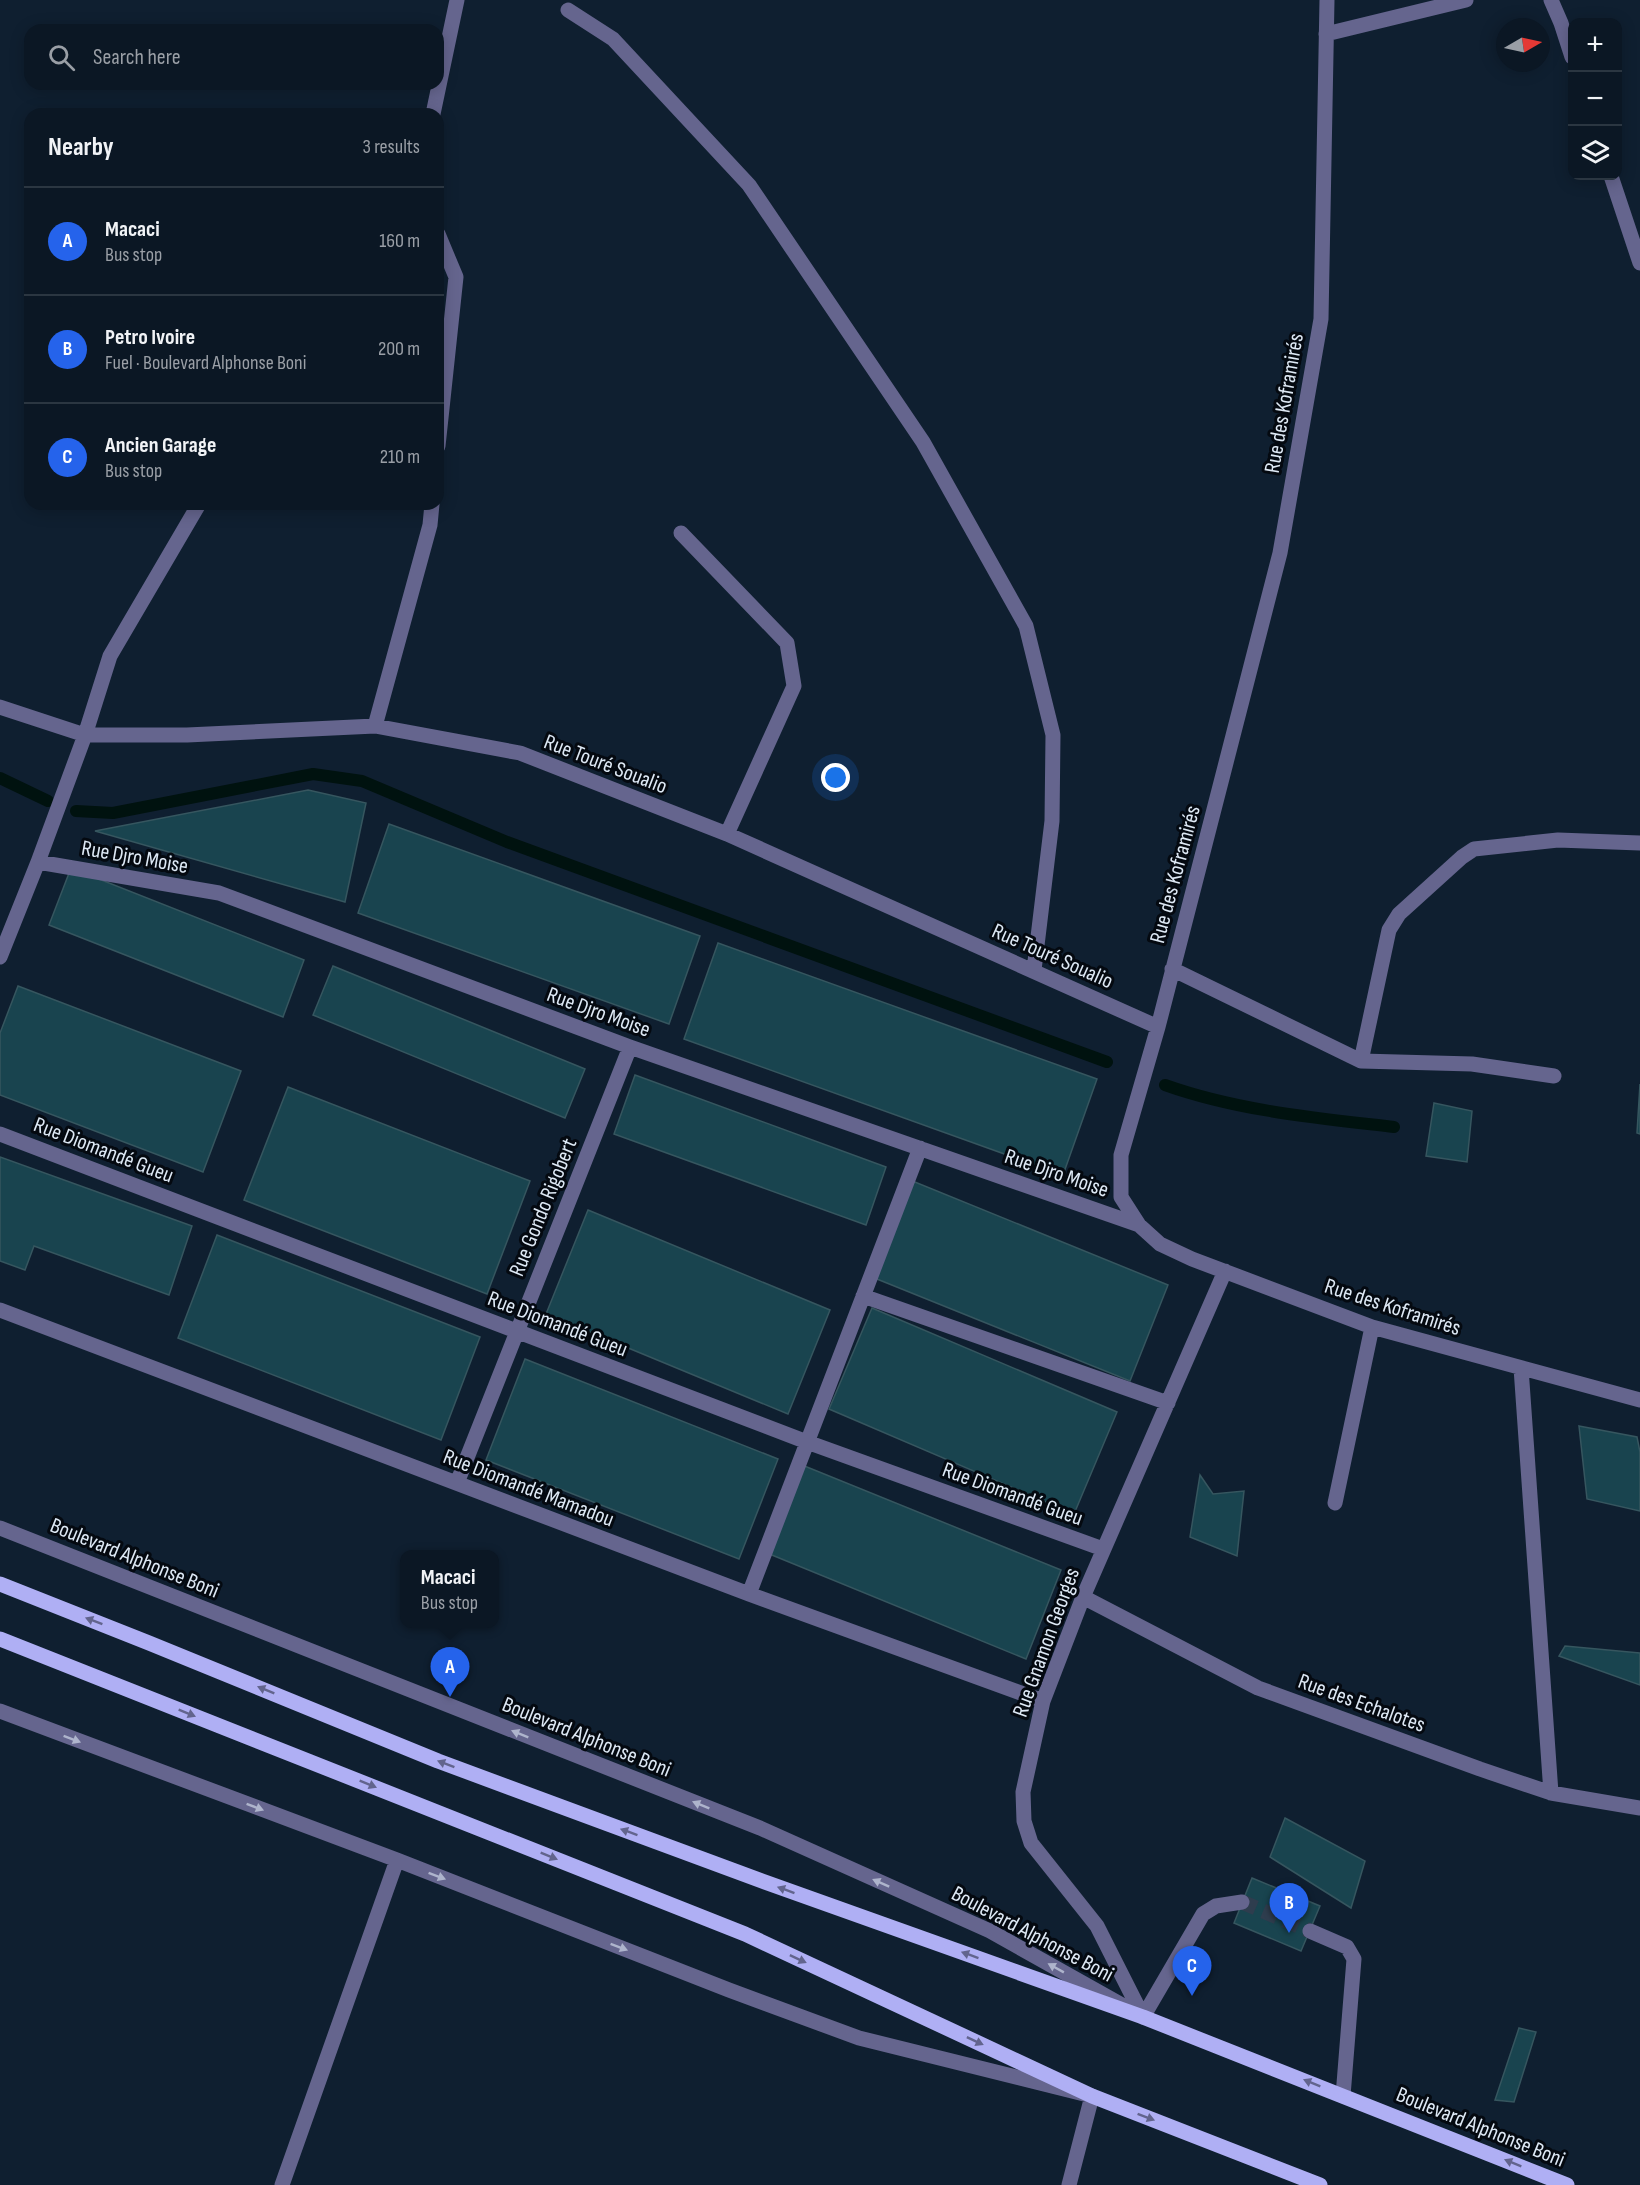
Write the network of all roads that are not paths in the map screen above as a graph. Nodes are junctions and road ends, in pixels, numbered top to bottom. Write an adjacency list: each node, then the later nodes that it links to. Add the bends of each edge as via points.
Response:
1 (457, 0): 8 (street)
2 (1327, 0): 6 (street, Rue des Koframirés)
3 (1466, 0): 6 (street)
4 (1551, 0): 7 (street)
5 (568, 10): 26 (street, via 613,39 749,185 923,442 1026,626 1053,735 1052,821)
6 (1326, 34): 25 (street, Rue des Koframirés, via 1321,319 1280,553)
7 (1568, 45)
8 (444, 64)
9 (439, 90): 10 (street)
10 (435, 108)
11 (1612, 180): 13 (street)
12 (444, 248): 14 (street, via 456,277)
13 (1640, 263)
14 (444, 390)
15 (195, 510): 20 (street, via 110,656)
16 (431, 510): 19 (street)
17 (681, 533): 21 (street, via 787,643 794,686)
18 (0, 707): 20 (street, Rue Touré Soualio)
19 (375, 726): 20 (street, Rue Touré Soualio, via 187,735); 21 (street, Rue Touré Soualio, via 520,753)
20 (85, 735): 23 (street)
21 (727, 834): 26 (street, Rue Touré Soualio)
22 (1640, 843): 29 (street, via 1558,840 1474,849 1462,857 1399,914 1389,930)
23 (38, 862): 24 (street); 28 (street, Rue Djro Moise, via 219,893)
24 (0, 957)
25 (1172, 969): 27 (street, Rue des Koframirés); 29 (street)
26 (1034, 970): 27 (street, Rue Touré Soualio)
27 (1158, 1027): 33 (street, Rue des Koframirés, via 1121,1155 1121,1197)
28 (630, 1047): 32 (street, Rue Djro Moise); 38 (street, Rue Gondo Rigobert)
29 (1361, 1061): 30 (street, via 1472,1064)
30 (1554, 1076)
31 (0, 1134): 38 (street, Rue Diomandé Gueu)
32 (920, 1148): 33 (street, Rue Djro Moise); 35 (street)
33 (1138, 1225): 34 (street, Rue des Koframirés, via 1160,1244)
34 (1225, 1272): 37 (street, Rue des Koframirés); 41 (street, Rue Gnamon Georges)
35 (863, 1296): 41 (street); 42 (street)
36 (0, 1310): 43 (street, Rue Diomandé Mamadou)
37 (1372, 1327): 39 (street, Rue des Koframirés); 44 (street)
38 (517, 1331): 42 (street, Rue Diomandé Gueu); 43 (street, Rue Gondo Rigobert)
39 (1521, 1368): 40 (street, Rue des Koframirés); 53 (street)
40 (1640, 1400)
41 (1167, 1403): 46 (street, Rue Gnamon Georges)
42 (807, 1442): 46 (street, Rue Diomandé Gueu); 48 (street)
43 (457, 1483): 48 (street, Rue Diomandé Mamadou)
44 (1335, 1503)
45 (0, 1528): 58 (street, Boulevard Alphonse Boni, one-way to 45, via 990,1932 760,1828)
46 (1103, 1549): 49 (street, Rue Gnamon Georges)
47 (0, 1584): 58 (main road, Boulevard Alphonse Boni, one-way to 47, via 438,1761)
48 (749, 1594): 51 (street, Rue Diomandé Mamadou)
49 (1083, 1597): 51 (street, Rue Gnamon Georges); 53 (street, Rue des Echalotes, via 1258,1688)
50 (0, 1639): 59 (main road, one-way to 59, via 745,1934)
51 (1044, 1701): 58 (street, Rue Gnamon Georges, via 1023,1792 1024,1821 1031,1843 1097,1926)
52 (0, 1711): 55 (street, one-way to 55)
53 (1551, 1793): 54 (street, Rue des Echalotes)
54 (1640, 1808)
55 (397, 1860): 59 (street, one-way to 59, via 859,2038); 61 (street)
56 (1242, 1902): 58 (street, via 1216,1906 1203,1914)
57 (1310, 1931): 60 (street, via 1347,1947 1354,1959)
58 (1143, 2017): 60 (main road, Boulevard Alphonse Boni, one-way to 58)
59 (1092, 2096): 62 (street); 63 (main road, one-way to 63)
60 (1343, 2096): 64 (main road, Boulevard Alphonse Boni, one-way to 60)
61 (282, 2185)
62 (1069, 2185)
63 (1320, 2185)
64 (1567, 2185)

